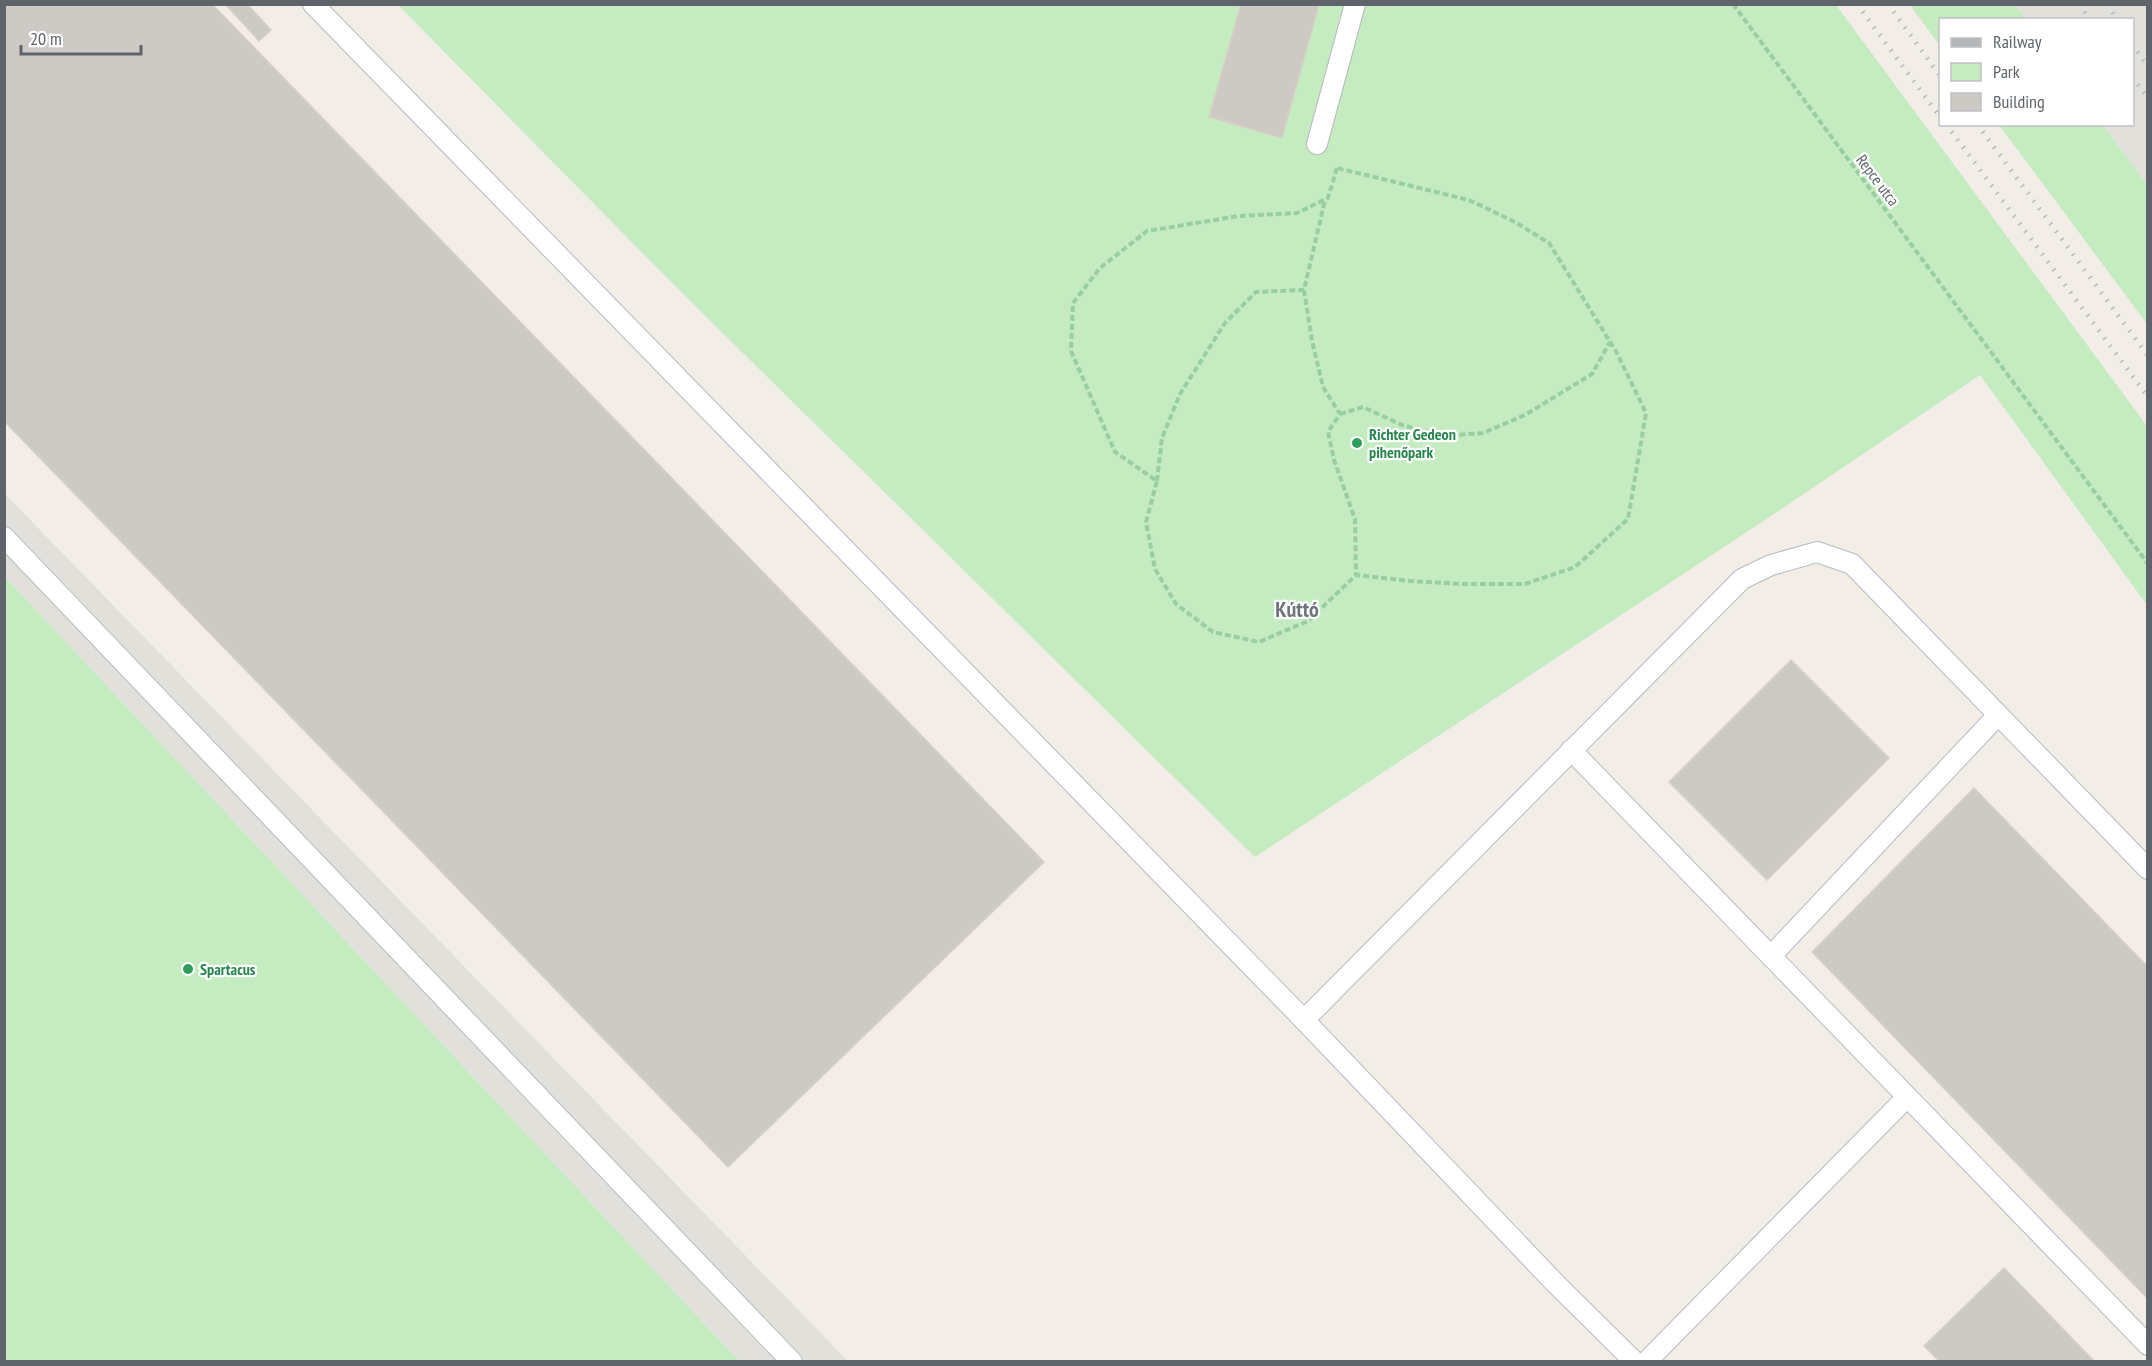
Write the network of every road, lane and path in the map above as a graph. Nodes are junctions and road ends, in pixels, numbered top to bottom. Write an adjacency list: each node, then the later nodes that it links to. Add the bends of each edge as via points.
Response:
1 (313, 4): 18 (lane)
2 (1355, 4): 4 (lane)
3 (1733, 4): 12 (path, Repce utca)
4 (1317, 144): 5 (path)
5 (1337, 168): 6 (path); 8 (path, via 1469,200 1549,243)
6 (1326, 199): 7 (path); 10 (path, via 1298,213 1239,216 1147,231 1100,268 1073,303 1071,351 1115,452)
7 (1304, 290): 9 (path, via 1323,387); 10 (path, via 1256,292 1225,323 1180,394 1162,438)
8 (1610, 342): 9 (path, via 1592,374 1525,415 1483,433 1443,436 1402,425 1363,406); 13 (path, via 1646,412 1628,519 1575,567 1525,584 1461,585)
9 (1340, 414): 13 (path, via 1328,432 1355,519)
10 (1157, 481): 13 (path, via 1146,522 1155,570 1176,604 1213,632 1259,642 1308,621)
11 (4, 537): 21 (lane)
12 (2148, 564)
13 (1356, 575)
14 (1998, 715): 15 (lane, via 1852,564 1817,552 1771,565 1742,579); 16 (lane); 17 (lane)
15 (1571, 750): 17 (lane); 18 (lane)
16 (2148, 869)
17 (1771, 956): 19 (lane)
18 (1304, 1020): 22 (lane)
19 (1907, 1097): 20 (lane); 23 (lane)
20 (2148, 1345)
21 (792, 1362)
22 (1635, 1362)
23 (1646, 1362)

